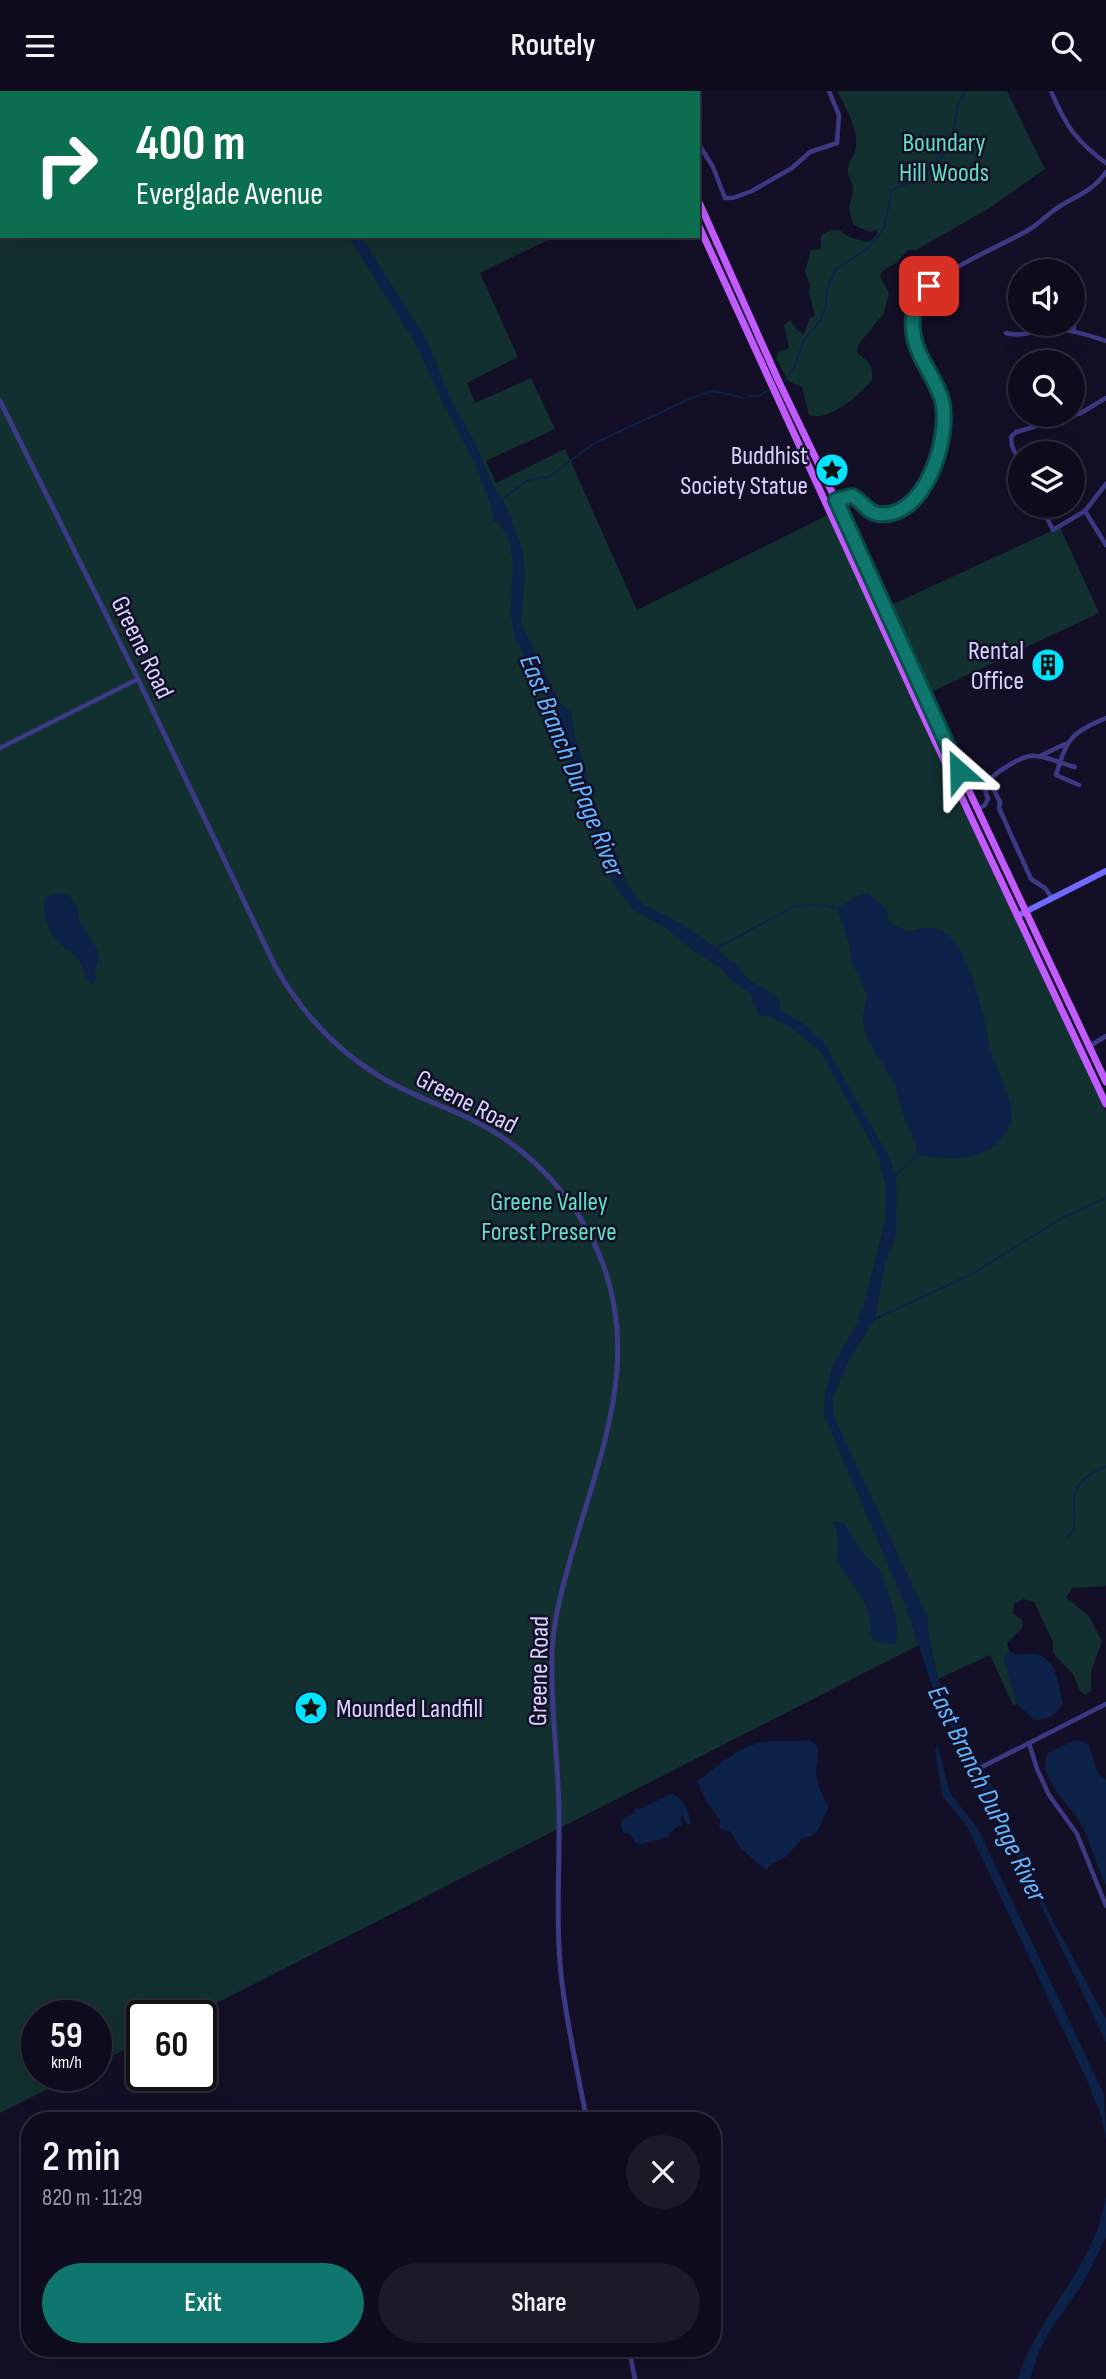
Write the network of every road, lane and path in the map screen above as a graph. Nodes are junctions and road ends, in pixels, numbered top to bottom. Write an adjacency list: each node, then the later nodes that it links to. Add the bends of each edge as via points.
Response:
1 (829, 91): 3 (street, via 839,114 837,143 810,152 752,191 725,198)
2 (1051, 91): 4 (street, via 1070,131)
3 (700, 146)
4 (1106, 163)
5 (1106, 172): 14 (street, via 1089,191 925,290 915,307 913,335 940,394 944,417 941,446 928,480 909,503 890,513 873,513 852,496)
6 (700, 204): 14 (main road)
7 (700, 228): 15 (main road)
8 (1085, 335): 9 (street)
9 (1106, 341)
10 (1106, 398): 12 (street, via 1081,413 1018,431)
11 (0, 401): 20 (street, Greene Road)
12 (1011, 441)
13 (1106, 484): 16 (street)
14 (836, 500): 15 (street); 29 (main road)
15 (828, 504): 33 (main road)
16 (1086, 511): 19 (street)
17 (1048, 518): 18 (street, via 1054,530)
18 (1074, 518)
19 (1106, 545)
20 (138, 679): 23 (street); 42 (street, Greene Road, via 275,967 306,1013 377,1075 481,1124 527,1156 572,1206 607,1277 619,1344 616,1396 561,1592 552,1650 560,1957)
21 (1106, 718): 22 (street, via 1072,735)
22 (1065, 744): 24 (street); 25 (street)
23 (0, 748)
24 (1039, 757): 25 (street); 27 (street, via 1023,758)
25 (1059, 764): 26 (street); 28 (street, via 1056,775)
26 (1075, 767)
27 (988, 778): 29 (street, via 984,787 988,799); 31 (street, via 1031,879)
28 (1079, 785)
29 (978, 810): 32 (main road)
30 (1106, 871): 31 (main road)
31 (1052, 898): 32 (main road)
32 (1025, 912): 33 (main road); 35 (main road)
33 (1017, 916): 37 (main road)
34 (1106, 1036): 35 (street)
35 (1089, 1046): 36 (main road)
36 (1106, 1082)
37 (1106, 1104)
38 (1106, 1704): 39 (street)
39 (1029, 1743): 40 (street); 41 (street, via 1049,1795 1077,1834)
40 (968, 1774)
41 (1106, 1906)
42 (585, 2112)
43 (631, 2357): 44 (street)
44 (635, 2379)

